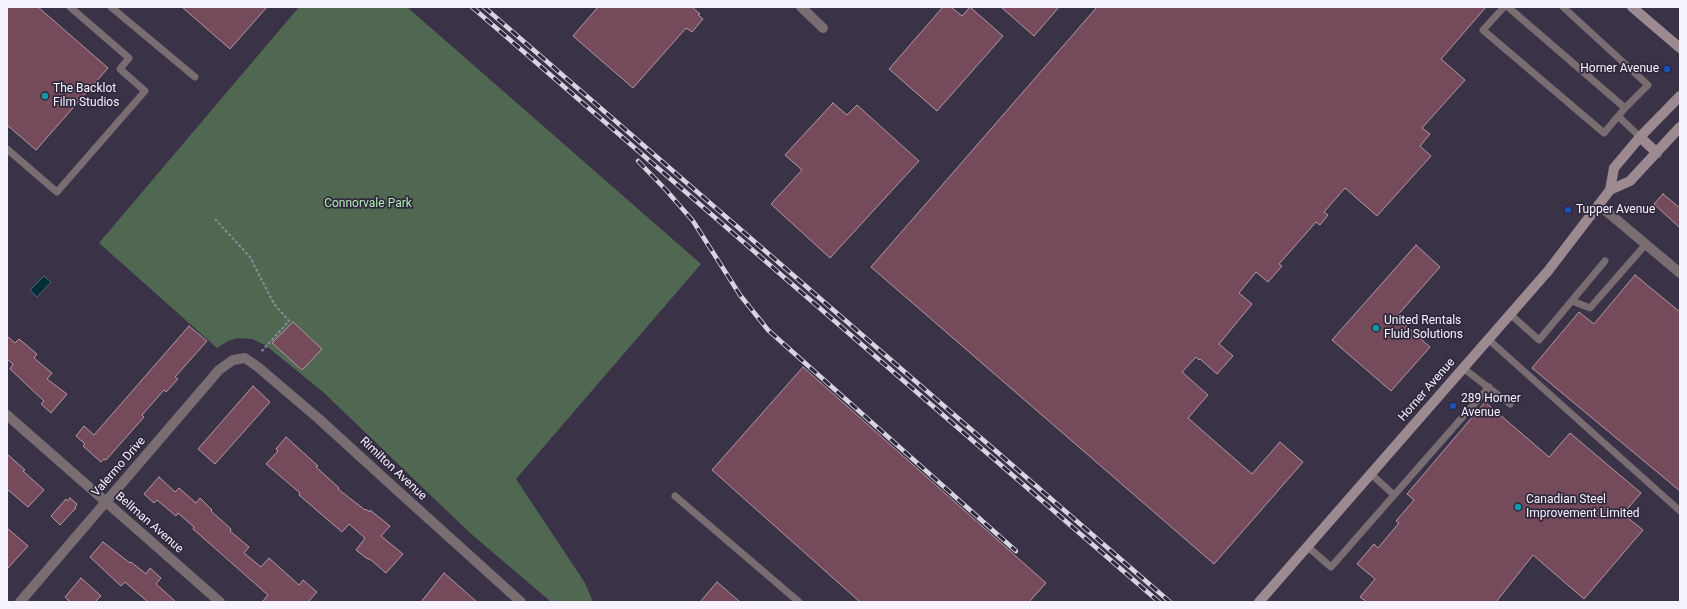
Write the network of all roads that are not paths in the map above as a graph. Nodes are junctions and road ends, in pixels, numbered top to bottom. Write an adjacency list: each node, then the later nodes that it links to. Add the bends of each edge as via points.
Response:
1 (70, 7): 16 (lane, via 129,58 120,69 145,91 57,192)
2 (111, 7): 10 (lane)
3 (801, 7): 8 (street)
4 (1504, 7): 13 (lane, via 1483,30 1604,133)
5 (1508, 7): 12 (lane)
6 (1563, 7): 12 (lane, via 1648,85)
7 (1632, 7): 9 (main road)
8 (823, 28)
9 (1680, 48)
10 (195, 77)
11 (1680, 96): 15 (main road, Horner Avenue)
12 (1625, 108): 13 (lane)
13 (1619, 117): 15 (lane)
14 (1678, 133): 17 (main road)
15 (1640, 137): 17 (main road); 18 (main road, Horner Avenue, via 1614,168)
16 (7, 149)
17 (1656, 153): 18 (main road, via 1630,181)
18 (1610, 190): 19 (main road, Horner Avenue)
19 (1599, 206): 20 (street); 24 (main road, Horner Avenue)
20 (1646, 244): 22 (street); 23 (lane, via 1590,308)
21 (1605, 261): 23 (lane)
22 (1680, 273)
23 (1572, 301): 24 (lane, via 1539,340)
24 (1510, 314): 25 (main road, Horner Avenue)
25 (1488, 339): 27 (main road, Horner Avenue); 35 (lane)
26 (245, 358): 34 (street, Valermo Drive, via 233,360 219,370); 39 (street, Rimilton Avenue, via 319,418)
27 (1463, 368): 28 (lane); 31 (main road, Horner Avenue)
28 (1489, 387): 29 (lane); 32 (lane)
29 (1510, 404)
30 (7, 415): 34 (street, Bellman Avenue)
31 (1371, 474): 32 (lane); 36 (main road, Horner Avenue)
32 (1394, 495): 36 (lane, via 1331,567)
33 (675, 496): 40 (lane)
34 (105, 503): 37 (street, Valermo Drive); 38 (street, Bellman Avenue)
35 (1680, 512)
36 (1308, 547): 41 (main road, Horner Avenue)
37 (20, 602)
38 (220, 602)
39 (521, 602)
40 (799, 602)
41 (1259, 602)

